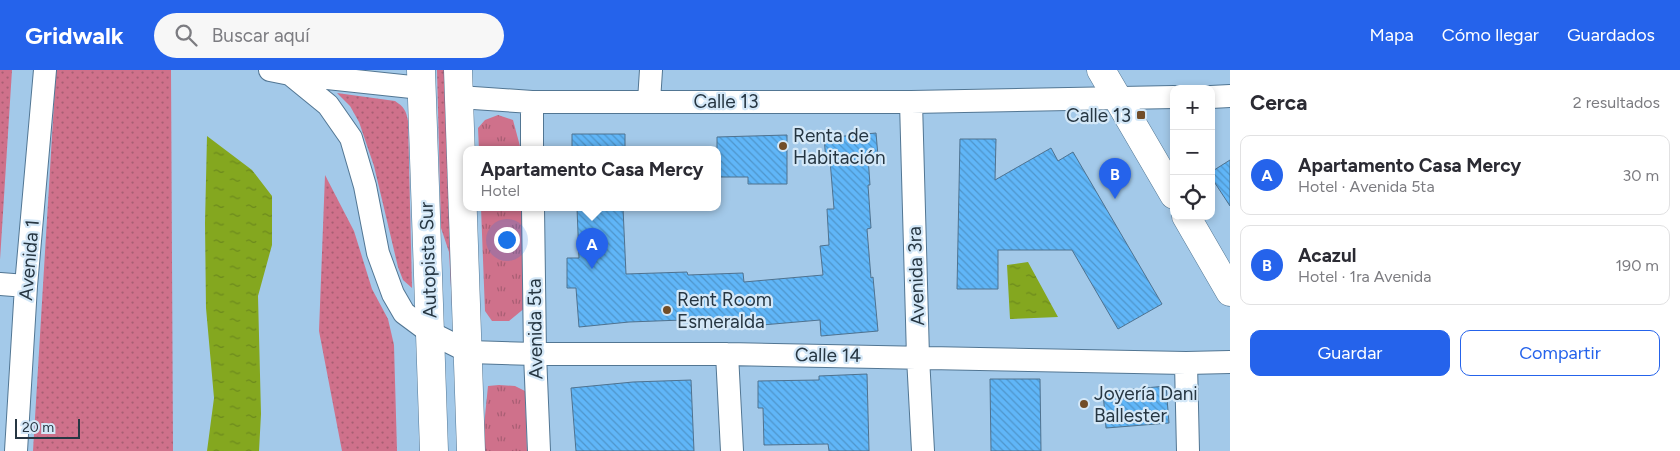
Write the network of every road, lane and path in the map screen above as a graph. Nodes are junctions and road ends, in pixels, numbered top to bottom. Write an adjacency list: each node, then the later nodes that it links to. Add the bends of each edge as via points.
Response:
1 (45, 70): 22 (street, Avenida 1)
2 (458, 70): 11 (main road, Autopista Sur)
3 (651, 70): 12 (street)
4 (1102, 70): 9 (main road)
5 (280, 72): 6 (street); 24 (street, Calle 14, via 328,105 351,138 365,186 378,253 393,294 404,313)
6 (421, 79): 24 (main road, Autopista Sur)
7 (1215, 96): 8 (street)
8 (1230, 96)
9 (1117, 97): 10 (street, Calle 13); 14 (street, Calle 13); 16 (main road)
10 (1170, 97)
11 (459, 98): 13 (street, Calle 13); 17 (main road, Autopista Sur)
12 (650, 101): 13 (street, Calle 13); 14 (street, Calle 13)
13 (532, 102): 15 (street)
14 (911, 102): 28 (street, Avenida 3ra)
15 (532, 146)
16 (1170, 188)
17 (463, 200)
18 (463, 211): 25 (main road, Autopista Sur)
19 (533, 211): 26 (street, Avenida 5ta)
20 (1188, 220): 23 (main road)
21 (0, 284): 22 (street)
22 (26, 286): 31 (street, Avenida 1)
23 (1230, 292)
24 (431, 333): 25 (street, Calle 14); 32 (main road, Autopista Sur)
25 (469, 352): 26 (street, Calle 14); 33 (main road, Autopista Sur)
26 (534, 354): 27 (street, Calle 14); 34 (street, Avenida 5ta)
27 (727, 354): 28 (street, Calle 14); 35 (street)
28 (918, 357): 30 (street, Calle 14); 36 (street, Avenida 3ra)
29 (1230, 362): 30 (street, Calle 14)
30 (1186, 363): 37 (street)
31 (16, 451)
32 (434, 451)
33 (471, 451)
34 (539, 451)
35 (732, 451)
36 (923, 451)
37 (1188, 451)

